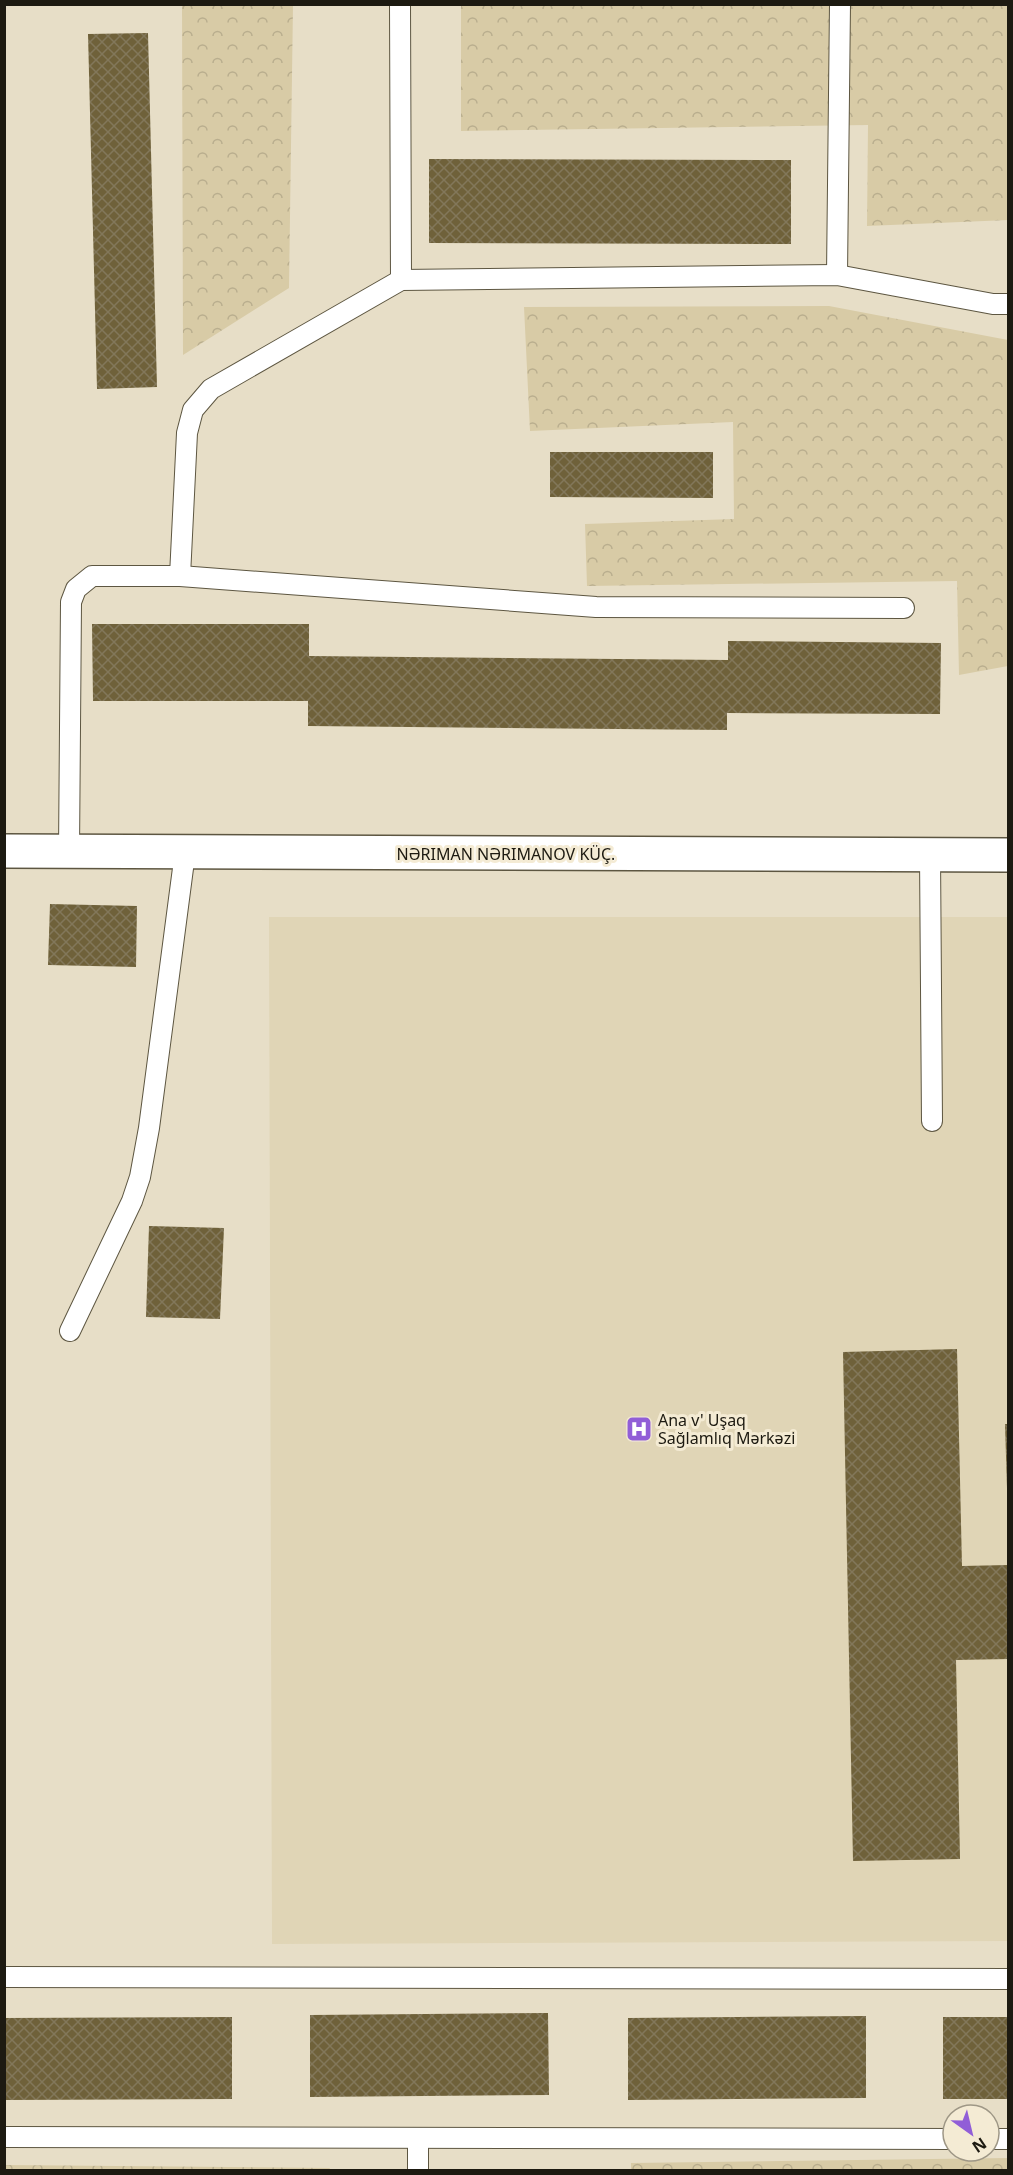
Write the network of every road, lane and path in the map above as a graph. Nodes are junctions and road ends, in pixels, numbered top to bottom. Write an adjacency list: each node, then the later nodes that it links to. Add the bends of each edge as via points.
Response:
1 (400, 4): 4 (lane)
2 (840, 4): 3 (lane)
3 (837, 275): 4 (lane); 5 (lane)
4 (401, 280): 6 (lane, via 211,389 192,410 187,434)
5 (1008, 304)
6 (180, 576): 7 (lane, via 596,607); 9 (lane, via 92,576 76,588 71,602)
7 (903, 608)
8 (4, 851): 9 (street, NƏRIMAN NƏRIMANOV KÜÇ.)
9 (69, 852): 10 (street, NƏRIMAN NƏRIMANOV KÜÇ.)
10 (185, 853): 11 (street, NƏRIMAN NƏRIMANOV KÜÇ.); 14 (lane, via 140,1177)
11 (930, 855): 12 (street, NƏRIMAN NƏRIMANOV KÜÇ.); 13 (lane)
12 (1008, 855)
13 (932, 1121)
14 (70, 1331)
15 (4, 1977): 16 (lane)
16 (1008, 1979)
17 (4, 2137): 18 (lane)
18 (418, 2138): 19 (lane); 20 (lane)
19 (941, 2139)
20 (418, 2170)

